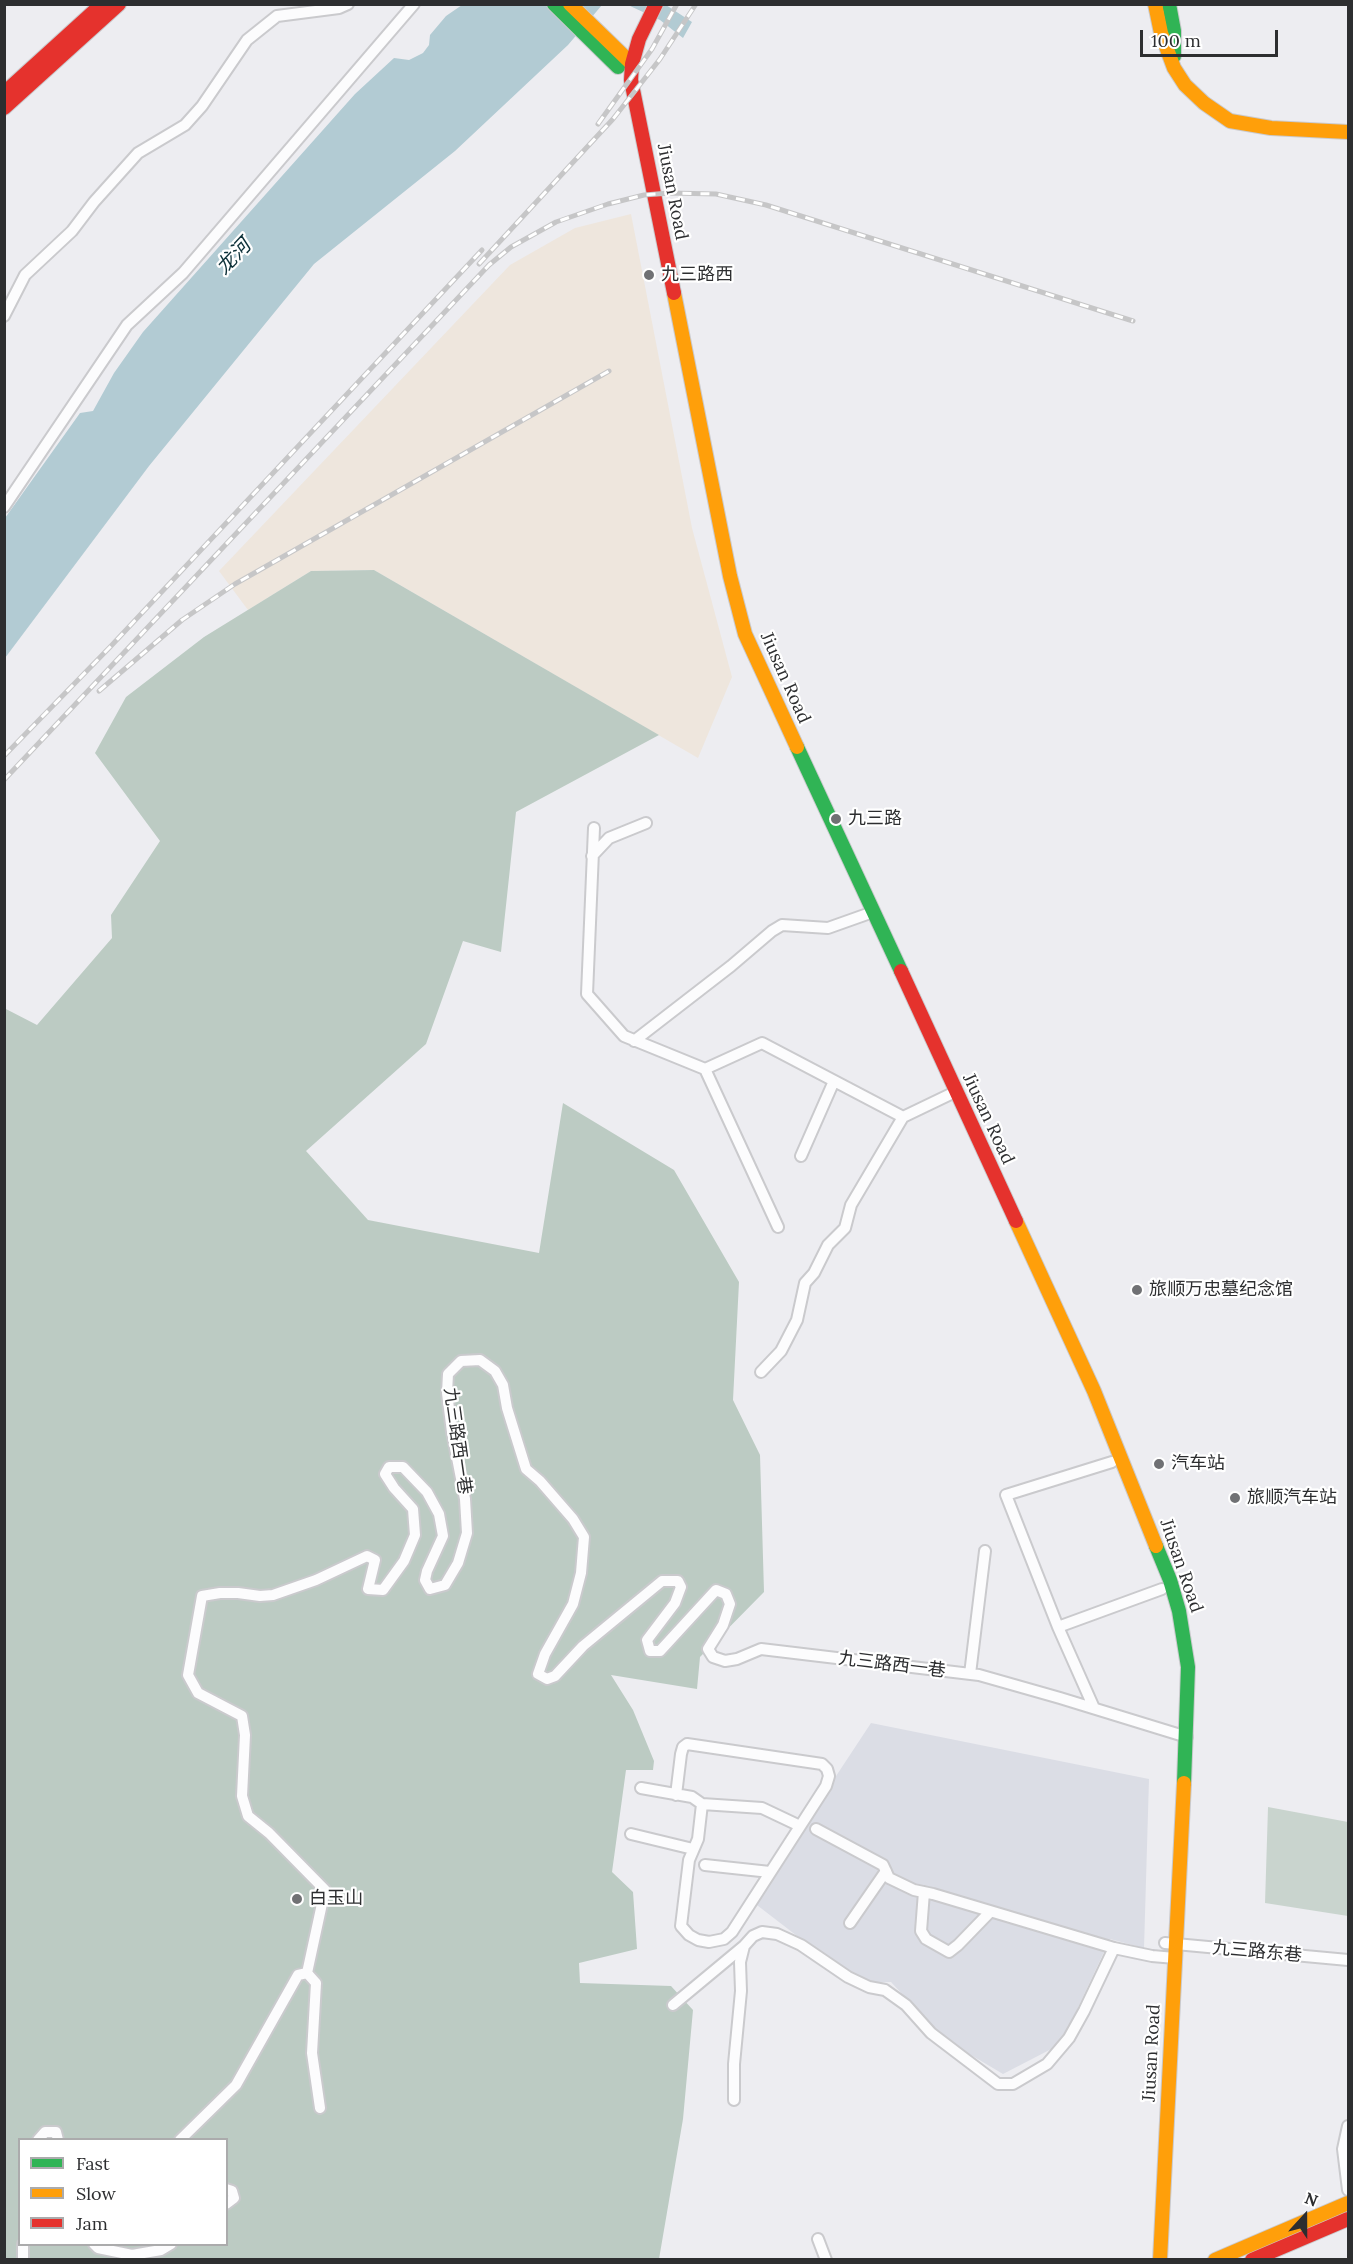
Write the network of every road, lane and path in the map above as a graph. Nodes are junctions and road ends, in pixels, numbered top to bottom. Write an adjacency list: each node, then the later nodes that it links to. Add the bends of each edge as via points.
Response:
1 (102, 4): 13 (main road)
2 (119, 4): 14 (main road)
3 (348, 4): 16 (street, via 277,16 247,40 185,125 138,153 72,231 25,275)
4 (414, 4): 17 (street, via 183,273 127,325)
5 (554, 4): 10 (main road)
6 (570, 4): 10 (main road)
7 (1155, 4): 12 (main road)
8 (1168, 4): 12 (main road, via 1174,31)
9 (646, 9): 11 (main road, via 639,39)
10 (589, 30): 11 (main road)
11 (624, 62): 21 (main road, Jiusan Road, via 739,615)
12 (1174, 68): 15 (main road, via 1204,103 1230,121 1271,128)
13 (4, 93)
14 (4, 108)
15 (1348, 132)
16 (4, 316)
17 (4, 507)
18 (646, 823): 20 (street, via 609,838)
19 (594, 828): 20 (street)
20 (592, 856): 22 (street, via 587,994 624,1036)
21 (868, 914): 22 (street, via 828,928 792,924 772,931); 25 (main road, Jiusan Road)
22 (634, 1041): 23 (street)
23 (705, 1069): 24 (street, via 762,1043); 28 (street)
24 (834, 1081): 26 (street); 27 (street)
25 (951, 1094): 26 (street); 30 (main road, Jiusan Road); 36 (main road, Jiusan Road, via 1094,1391 1172,1586 1188,1667)
26 (903, 1117): 29 (street, via 851,1205 845,1228 828,1245 805,1283 797,1320 781,1351)
27 (801, 1156)
28 (778, 1227)
29 (761, 1372)
30 (1112, 1462): 32 (main road, Jiusan Road); 33 (street, via 1006,1495)
31 (986, 1551): 34 (street)
32 (1162, 1589): 33 (street); 36 (main road, Jiusan Road, via 1175,1647)
33 (1058, 1627): 35 (street)
34 (970, 1674): 35 (street, 九三路西一巷); 57 (street, 九三路西一巷, via 761,1649 725,1661 713,1657 708,1650 730,1604 726,1594 716,1590 660,1652 650,1651 647,1640 675,1603 681,1587 678,1581 662,1581 583,1646 555,1676 547,1679 538,1674 573,1604 584,1537 573,1519 526,1469 503,1385 495,1371 480,1360 461,1361 448,1374 447,1393 467,1533 446,1585 430,1588 425,1580 443,1536 439,1514 427,1492 404,1467 389,1467 385,1474 412,1509 415,1535 404,1561 383,1590 368,1589 375,1560 367,1556 273,1595 202,1596 188,1675 198,1693 242,1716 242,1796 248,1816 325,1890)
35 (1094, 1708): 36 (street, 九三路西一巷)
36 (1181, 1735): 51 (main road, Jiusan Road)
37 (641, 1788): 38 (street)
38 (676, 1795): 39 (street, via 692,1797); 40 (street, via 681,1754 687,1744 822,1764 828,1769 826,1785)
39 (702, 1804): 40 (street, via 762,1808); 43 (street)
40 (800, 1826): 46 (street)
41 (816, 1829): 45 (street)
42 (631, 1834): 43 (street)
43 (693, 1849): 50 (street, via 681,1926 698,1940)
44 (705, 1865): 46 (street)
45 (886, 1870): 47 (street, via 889,1878); 49 (street)
46 (770, 1872): 50 (street)
47 (924, 1892): 48 (street); 48 (street, via 921,1931 926,1939 949,1952)
48 (990, 1912): 53 (street)
49 (850, 1923)
50 (724, 1939): 54 (street)
51 (1171, 1943): 55 (main road, Jiusan Road); 56 (street, 九三路东巷)
52 (744, 1946): 53 (street, via 762,1932 777,1934 869,1988 885,1990 906,2005 931,2033 998,2084 1013,2084 1047,2064 1069,2038); 54 (street); 59 (street)
53 (1114, 1948): 55 (street)
54 (733, 1956): 58 (street)
55 (1170, 1958): 75 (main road, Jiusan Road); 76 (main road, Jiusan Road)
56 (1348, 1960)
57 (308, 1973): 60 (street, via 316,1983 312,2053); 64 (street, via 298,1975 236,2085)
58 (673, 2006)
59 (734, 2100)
60 (320, 2108)
61 (1348, 2126): 66 (street, via 1343,2149)
62 (39, 2138): 63 (street, via 45,2132 56,2132)
63 (58, 2138)
64 (181, 2138)
65 (228, 2190): 67 (street, via 234,2198)
66 (1348, 2190)
67 (228, 2202)
68 (1348, 2203): 77 (main road)
69 (1348, 2220): 73 (main road)
70 (818, 2239): 74 (street)
71 (96, 2246): 72 (street, via 132,2255)
72 (168, 2246)
73 (1281, 2254): 78 (main road)
74 (826, 2259)
75 (1148, 2259)
76 (1160, 2259)
77 (1215, 2259)
78 (1252, 2259)

